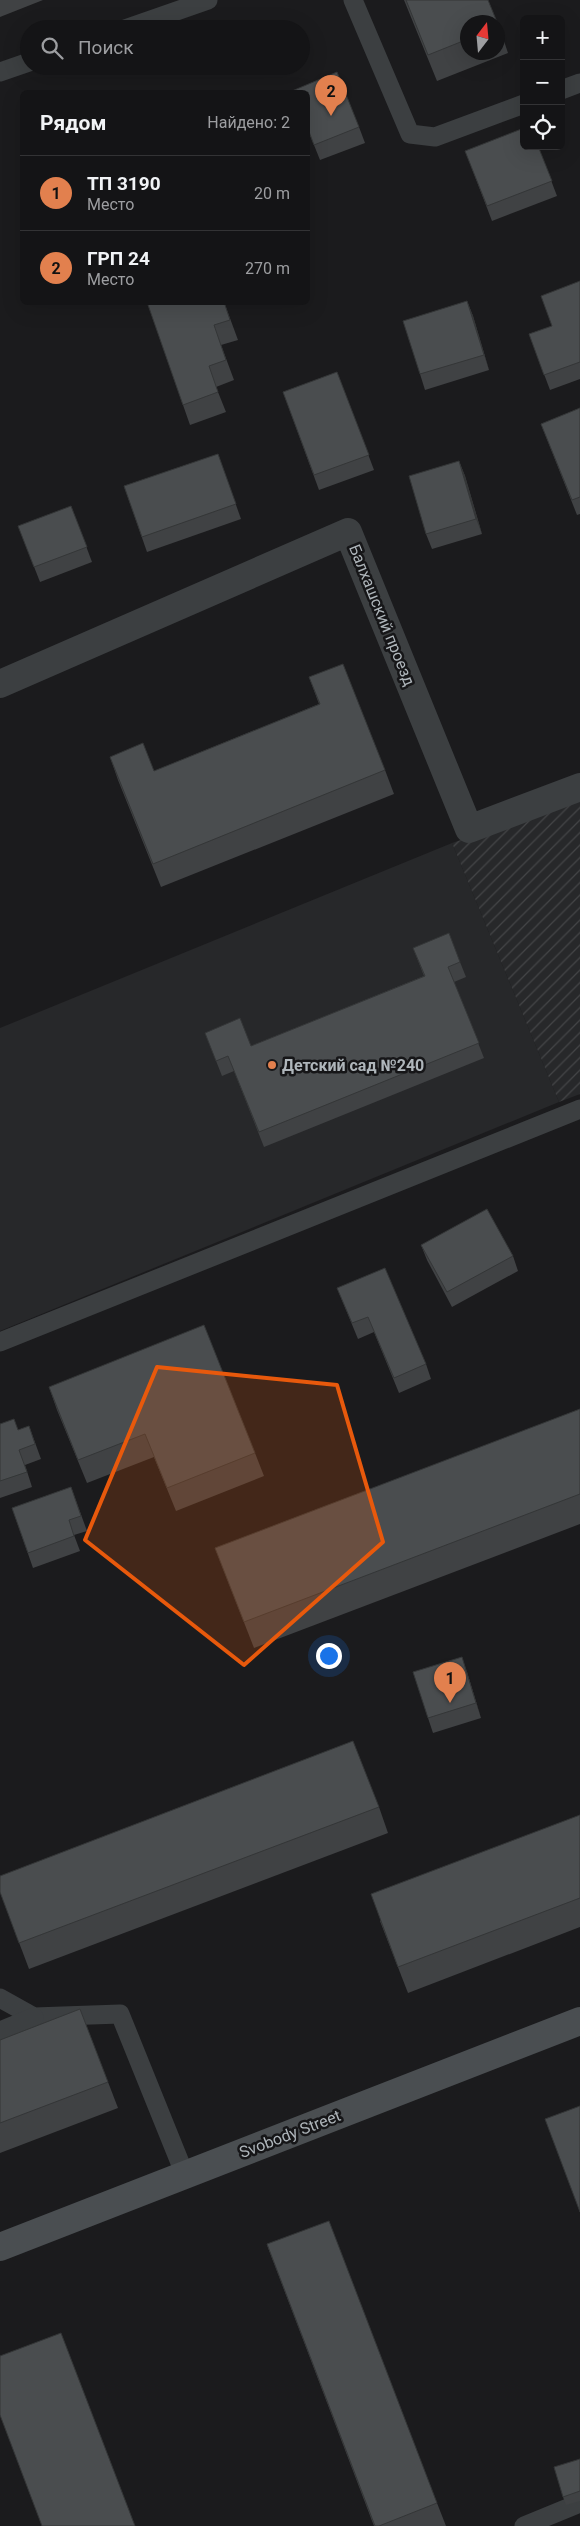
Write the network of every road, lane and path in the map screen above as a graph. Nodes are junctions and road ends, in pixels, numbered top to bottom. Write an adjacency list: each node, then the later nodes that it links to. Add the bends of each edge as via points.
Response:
1 (208, 0): 3 (lane)
2 (353, 0): 8 (lane, via 410,134 435,137)
3 (151, 20)
4 (20, 65): 5 (lane)
5 (0, 72)
6 (580, 82): 7 (lane)
7 (565, 88)
8 (521, 105)
9 (0, 684): 10 (street, Балхашский проезд, via 348,532 469,829)
10 (580, 787)
11 (580, 1109): 12 (lane)
12 (0, 1342)
13 (0, 1998): 14 (lane)
14 (34, 2017): 16 (lane); 17 (lane, via 120,2014)
15 (580, 2021): 17 (main road, Svobody Street)
16 (0, 2031)
17 (185, 2175): 18 (main road, Svobody Street)
18 (0, 2247)
19 (580, 2503): 20 (lane)
20 (524, 2526)

